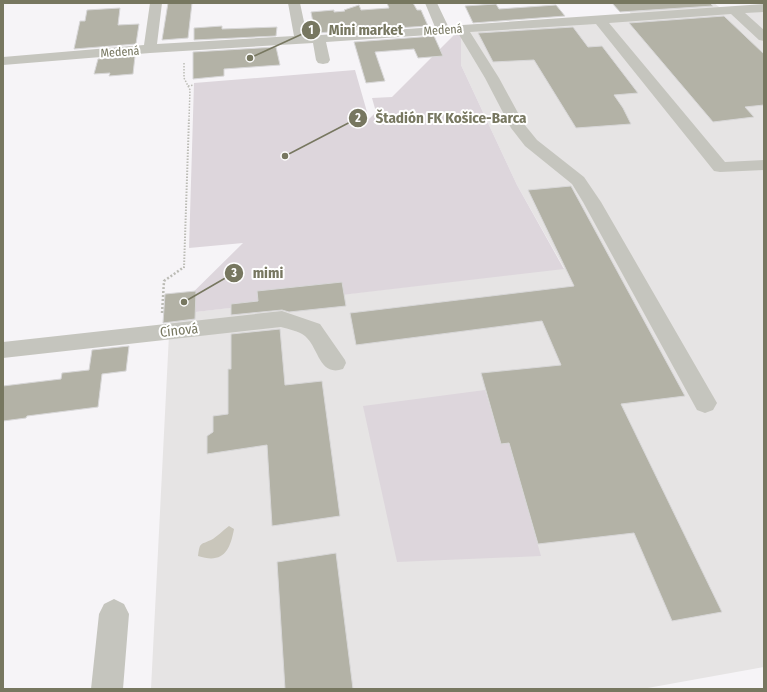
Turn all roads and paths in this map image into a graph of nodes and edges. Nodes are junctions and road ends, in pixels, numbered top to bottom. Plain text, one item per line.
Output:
1 (156, 3) edge
2 (294, 3) edge
3 (431, 3) edge
4 (572, 8) dead end
5 (764, 8) edge
6 (734, 10) junction
7 (599, 19) junction
8 (582, 20) junction
9 (461, 28) junction
10 (443, 30) junction
11 (764, 37) edge
12 (319, 39) junction
13 (301, 40) junction
14 (150, 49) junction
15 (184, 59) dead end
16 (323, 60) dead end
17 (3, 61) edge
18 (194, 85) dead end
19 (188, 86) junction
20 (764, 165) edge
21 (162, 332) junction
22 (3, 350) edge
23 (335, 364) dead end
24 (705, 403) dead end
25 (114, 614) dead end
26 (107, 689) edge

1 - 14 street
2 - 13 street
3 - 10 street
4 - 8 street
5 - 6 street, Medená
6 - 7 street, Medená
6 - 11 street
7 - 8 street, Medená
7 - 20 street
8 - 9 street, Medená
9 - 10 street, Medená
9 - 24 street
10 - 12 street, Medená
12 - 13 street, Medená
12 - 16 street
13 - 14 street, Medená
14 - 17 street, Medená
15 - 19 path
18 - 19 path
19 - 21 path
21 - 22 street, Cínová
21 - 23 street, Cínová
25 - 26 street

